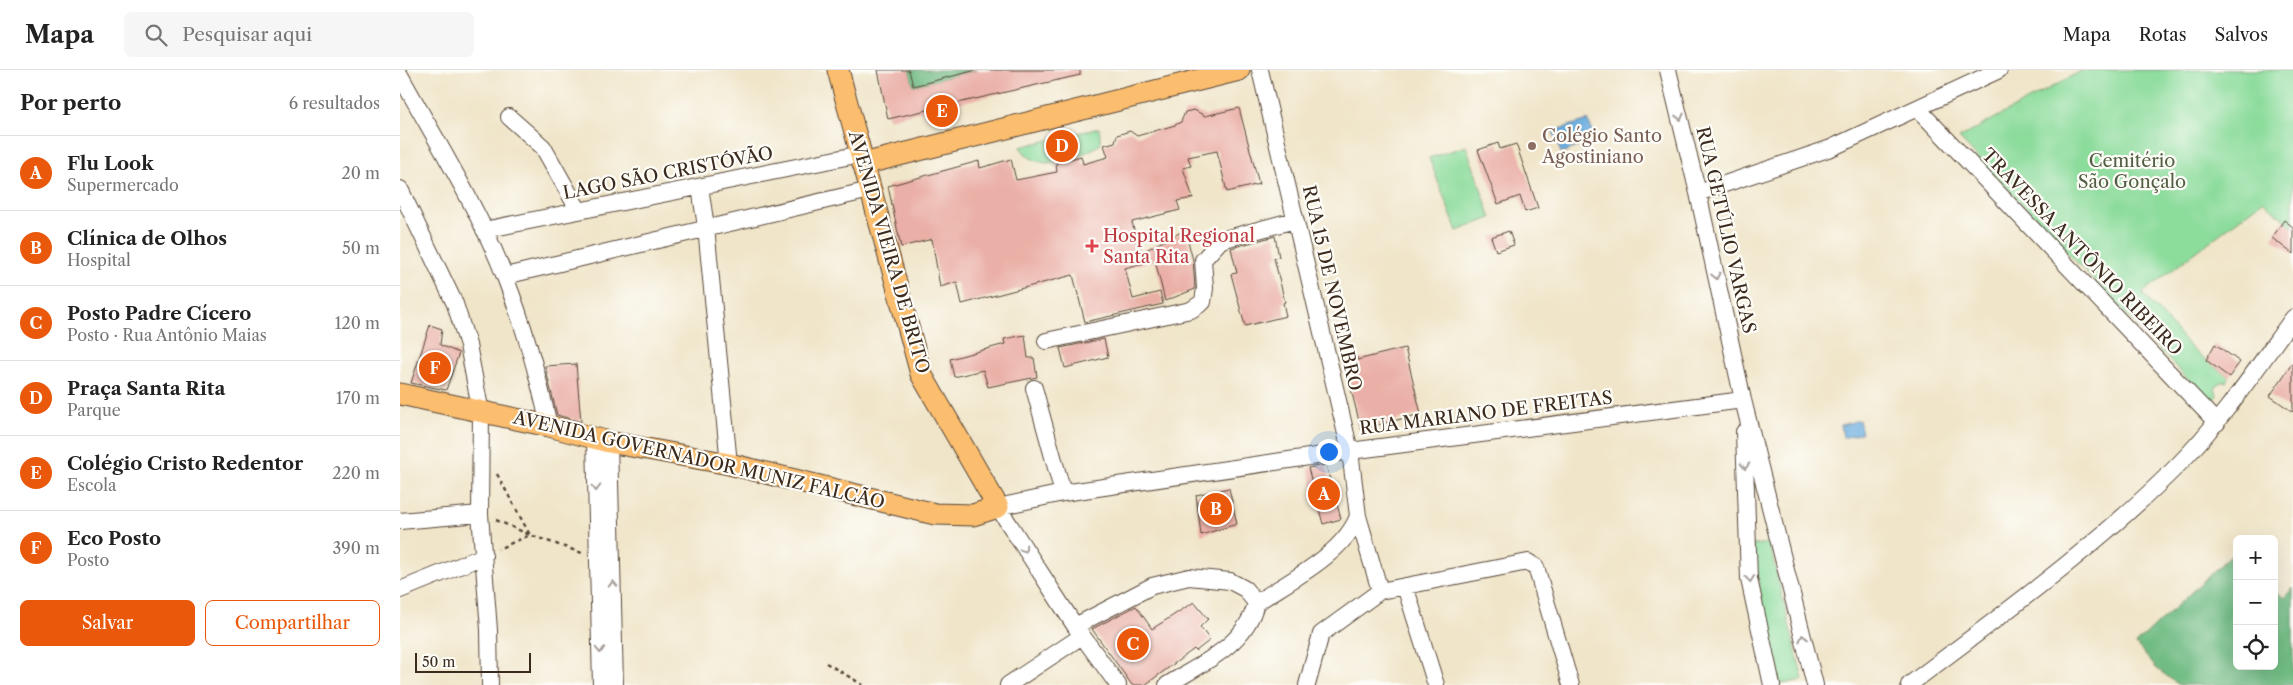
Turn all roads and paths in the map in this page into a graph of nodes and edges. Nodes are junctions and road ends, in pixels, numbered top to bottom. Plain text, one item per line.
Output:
1 (838, 70) edge
2 (1239, 70) edge
3 (1260, 70) edge
4 (1668, 70) edge
5 (1999, 70) edge
6 (400, 75) edge
7 (1918, 109) junction
8 (509, 117) dead end
9 (862, 159) junction
10 (700, 187) junction
11 (400, 188) edge
12 (870, 190) junction
13 (1698, 193) junction
14 (579, 211) junction
15 (1295, 220) junction
16 (706, 227) junction
17 (484, 230) junction
18 (505, 276) junction
19 (2293, 318) edge
20 (1046, 341) dead end
21 (1034, 388) dead end
22 (400, 394) edge
23 (1743, 400) junction
24 (481, 413) junction
25 (2216, 423) junction
26 (549, 426) junction
27 (602, 441) junction
28 (1350, 451) junction
29 (729, 464) junction
30 (494, 468) dead end
31 (1063, 493) junction
32 (998, 508) junction
33 (480, 514) junction
34 (1358, 516) junction
35 (400, 521) edge
36 (1775, 526) junction
37 (1748, 531) junction
38 (530, 535) junction
39 (484, 556) junction
40 (598, 558) junction
41 (1405, 586) junction
42 (400, 590) edge
43 (1380, 591) junction
44 (1256, 603) junction
45 (1079, 631) junction
46 (826, 663) dead end
47 (490, 685) edge
48 (601, 685) edge
49 (616, 685) edge
50 (862, 685) edge
51 (1008, 685) edge
52 (1118, 685) edge
53 (1167, 685) edge
54 (1306, 685) edge
55 (1436, 685) edge
56 (1571, 685) edge
57 (1772, 685) edge
58 (1815, 685) edge
59 (1909, 685) edge

1 - 9 main road, AVENIDA VIEIRA DE BRITO
2 - 9 main road
3 - 15 street, RUA 15 DE NOVEMBRO
4 -> 13 street, RUA GETÚLIO VARGAS
5 - 7 street
6 - 17 street
7 - 13 street
7 - 25 street, TRAVESSA ANTÔNIO RIBEIRO
8 - 14 street
9 - 10 street, LAGO SÃO CRISTÓVÃO
9 - 12 main road, AVENIDA VIEIRA DE BRITO
10 - 14 street, LAGO SÃO CRISTÓVÃO
10 - 16 street
11 - 24 street
12 - 16 street
12 - 32 main road, AVENIDA VIEIRA DE BRITO
13 -> 23 street, RUA GETÚLIO VARGAS
14 - 17 street, LAGO SÃO CRISTÓVÃO
15 - 20 street
15 - 28 street, RUA 15 DE NOVEMBRO
16 - 18 street
16 - 29 street
17 - 18 street
18 - 26 street
19 - 25 street
21 - 31 street
22 - 24 main road, AVENIDA GOVERNADOR MUNIZ FALCÃO
23 - 28 street, RUA MARIANO DE FREITAS
23 - 36 street, RUA GETÚLIO VARGAS
23 -> 37 street, RUA GETÚLIO VARGAS
24 - 26 main road, AVENIDA GOVERNADOR MUNIZ FALCÃO
24 - 33 street
25 - 59 street
26 - 27 main road, AVENIDA GOVERNADOR MUNIZ FALCÃO
27 - 29 main road, AVENIDA GOVERNADOR MUNIZ FALCÃO
27 -> 40 street
49 -> 27 street
28 - 31 street, RUA MARIANO DE FREITAS
28 - 34 street, RUA 15 DE NOVEMBRO
29 - 32 main road, AVENIDA GOVERNADOR MUNIZ FALCÃO
30 - 38 path
31 - 32 street, RUA MARIANO DE FREITAS
32 -> 45 street
33 - 35 street
33 - 38 path
33 - 39 street
34 - 43 street, RUA 15 DE NOVEMBRO
34 - 44 street
36 - 37 street
58 -> 36 street, RUA GETÚLIO VARGAS
37 -> 57 street, RUA GETÚLIO VARGAS
38 - 39 path
38 - 40 path
39 - 42 street
39 - 47 street
40 -> 48 street
41 - 43 street
41 - 55 street
41 - 56 street
43 - 54 street
44 - 45 street
44 - 53 street
45 - 51 street
45 - 52 street
46 - 50 path

